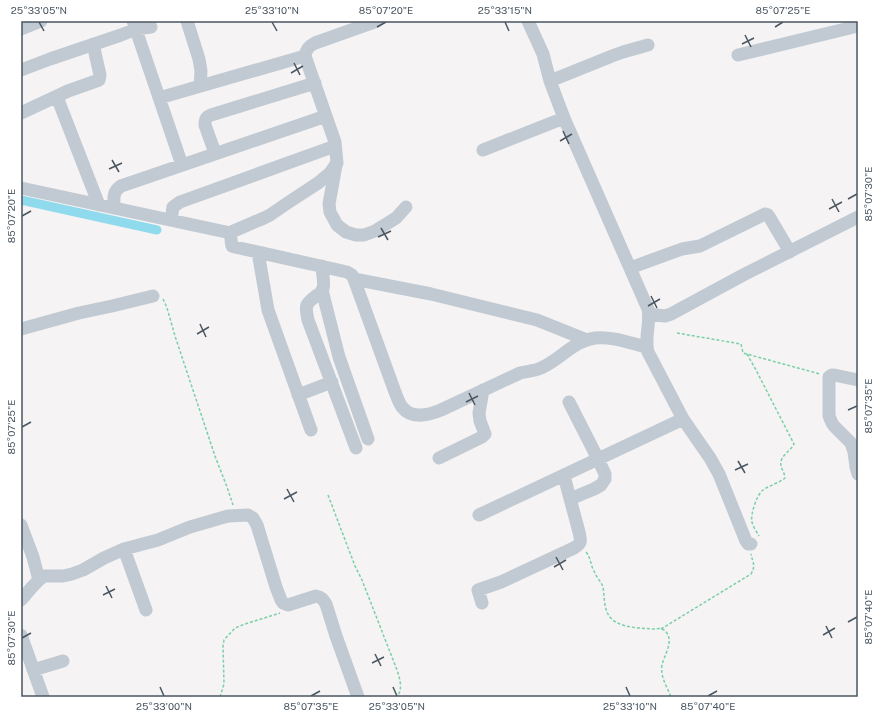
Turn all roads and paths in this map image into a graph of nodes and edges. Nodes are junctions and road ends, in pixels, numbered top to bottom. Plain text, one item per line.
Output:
1 (41, 21) edge
2 (187, 21) edge
3 (378, 21) edge
4 (528, 21) edge
5 (363, 24) edge
6 (135, 25) edge
7 (858, 26) edge
8 (151, 27) dead end
9 (21, 28) edge
10 (93, 44) junction
11 (648, 45) dead end
12 (738, 55) dead end
13 (305, 56) junction
14 (21, 70) edge
15 (550, 81) junction
16 (315, 83) junction
17 (200, 86) junction
18 (57, 97) junction
19 (159, 98) junction
20 (21, 113) edge
21 (326, 116) junction
22 (564, 118) junction
23 (335, 146) junction
24 (483, 150) dead end
25 (215, 153) junction
26 (336, 163) junction
27 (182, 165) junction
28 (21, 188) edge
29 (99, 205) junction
30 (406, 207) dead end
31 (114, 208) junction
32 (858, 217) edge
33 (171, 220) junction
34 (230, 238) junction
35 (258, 252) junction
36 (790, 252) junction
37 (322, 266) junction
38 (630, 268) junction
39 (354, 279) junction
40 (322, 290) junction
41 (153, 296) joint
42 (649, 314) junction
43 (21, 328) edge
44 (677, 333) dead end
45 (587, 340) junction
46 (646, 346) junction
47 (747, 354) junction
48 (829, 377) junction
49 (858, 380) edge
50 (332, 382) junction
51 (483, 390) junction
52 (298, 395) junction
53 (569, 402) dead end
54 (683, 419) junction
55 (311, 430) dead end
56 (368, 439) dead end
57 (356, 448) dead end
58 (439, 458) dead end
59 (598, 459) junction
60 (858, 474) edge
61 (564, 476) junction
62 (328, 495) dead end
63 (570, 499) junction
64 (479, 515) dead end
65 (235, 516) junction
66 (21, 525) edge
67 (579, 544) junction
68 (750, 544) junction
69 (124, 549) junction
70 (39, 580) junction
71 (21, 600) edge
72 (482, 603) dead end
73 (146, 610) dead end
74 (284, 611) dead end
75 (661, 629) junction
76 (21, 634) edge
77 (63, 661) dead end
78 (33, 670) junction
79 (43, 697) edge
80 (220, 697) edge
81 (358, 697) edge
82 (397, 697) edge
83 (671, 697) edge

1 - 9 street
2 - 17 street
3 - 5 street
4 - 15 street
5 - 13 street
6 - 8 street
6 - 10 street
6 - 19 street
7 - 12 street
10 - 14 street
10 - 18 street
11 - 15 street
13 - 16 street
13 - 17 street
15 - 22 street
16 - 21 street
16 - 25 street
17 - 19 street
18 - 20 street
18 - 29 street
19 - 27 street
21 - 23 street
21 - 25 street
22 - 24 street
22 - 38 street
23 - 26 street
23 - 33 street
25 - 27 street
26 - 30 street
26 - 34 street
27 - 31 street
28 - 29 street
29 - 31 street
31 - 33 street
32 - 36 street
33 - 34 street
34 - 35 street
35 - 37 street
35 - 52 street
36 - 38 street
36 - 42 street
37 - 39 street
37 - 40 street
38 - 42 street
39 - 45 street
39 - 51 street
40 - 50 street
40 - 56 street
41 - 43 street
41 - 65 path
42 - 46 street
44 - 47 path
45 - 46 street
45 - 51 street
46 - 54 street
47 - 48 path
47 - 68 path
48 - 49 street
48 - 60 street
50 - 52 street
50 - 57 street
51 - 58 street
52 - 55 street
53 - 59 street
54 - 59 street
54 - 68 street
59 - 61 street
59 - 63 street
61 - 63 street
61 - 64 street
62 - 82 path
63 - 67 street
65 - 69 street
65 - 81 street
66 - 70 street
67 - 72 street
67 - 75 path
68 - 75 path
69 - 70 street
69 - 73 street
70 - 71 street
74 - 80 path
75 - 83 path
76 - 78 street
77 - 78 street
78 - 79 street

